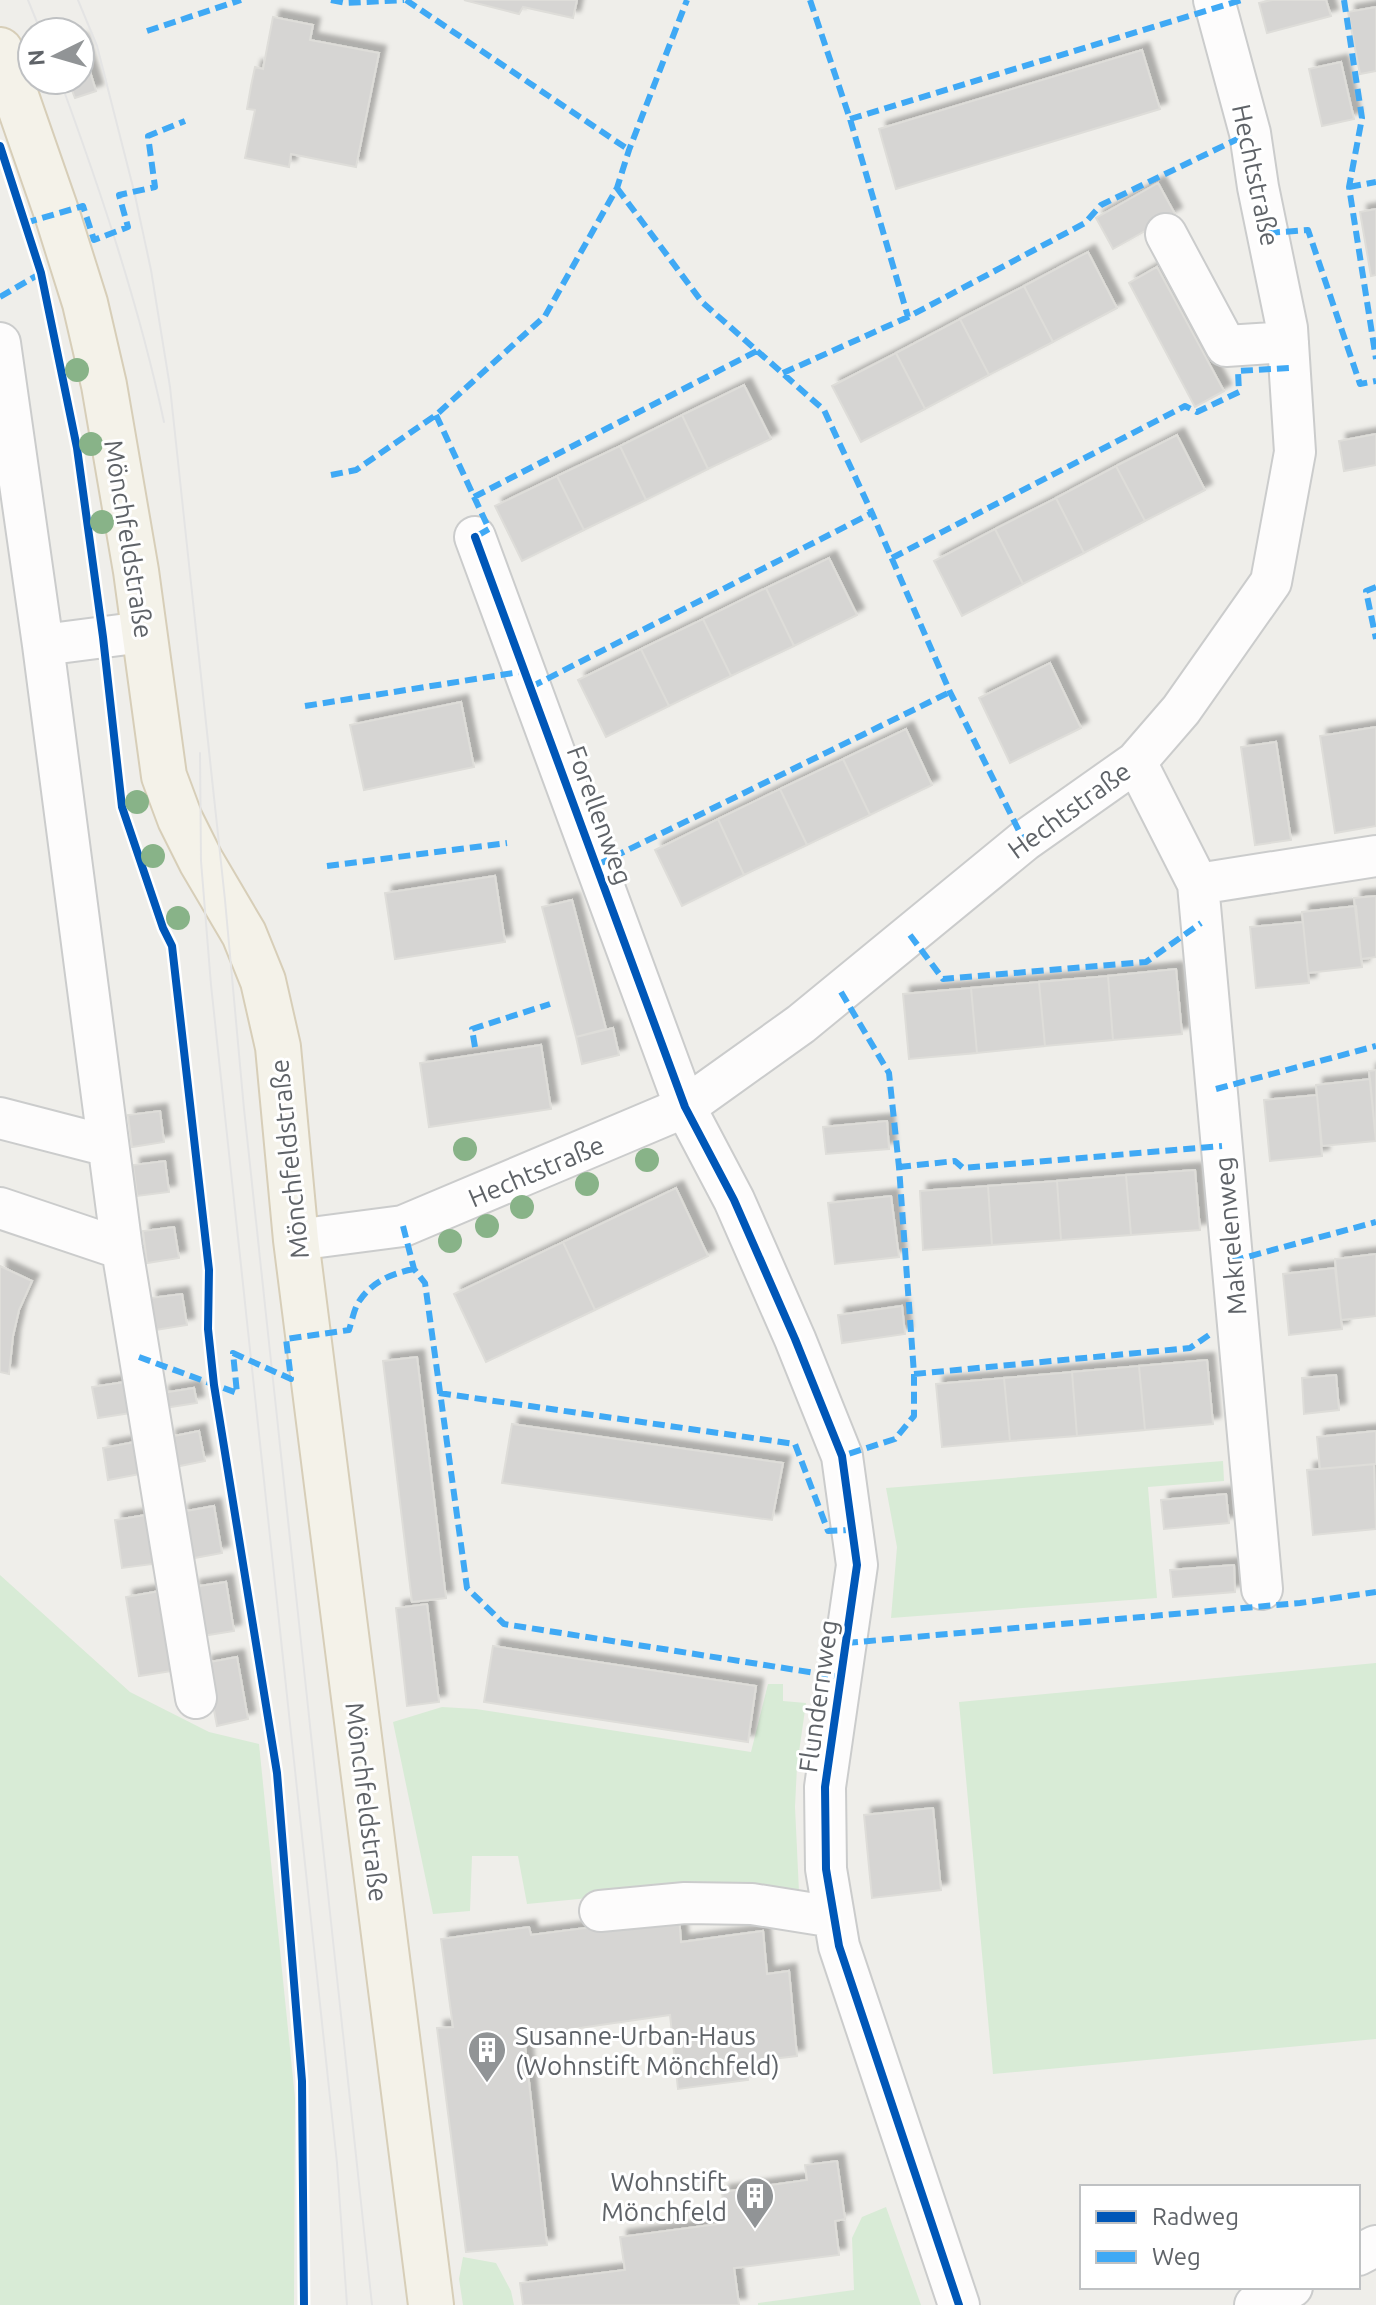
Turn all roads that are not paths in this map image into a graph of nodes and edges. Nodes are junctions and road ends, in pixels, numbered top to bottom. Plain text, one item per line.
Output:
1 (1214, 0) edge
2 (0, 50) edge
3 (1166, 234) dead end
4 (1288, 342) junction
5 (0, 343) edge
6 (475, 537) dead end
7 (143, 632) junction
8 (43, 645) junction
9 (1136, 762) junction
10 (1376, 856) edge
11 (1198, 884) junction
12 (685, 1107) junction
13 (0, 1118) edge
14 (108, 1146) junction
15 (0, 1208) edge
16 (296, 1240) junction
17 (122, 1249) junction
18 (1262, 1589) dead end
19 (196, 1698) dead end
20 (600, 1911) dead end
21 (834, 1917) junction
22 (1288, 2289) edge
23 (431, 2305) edge
24 (959, 2305) edge
25 (1255, 2305) edge

1 - 4 street, Hechtstraße
2 - 7 main road, Mönchfeldstraße
3 - 4 street
4 - 9 street, Hechtstraße
5 - 8 street
6 - 12 street, Forellenweg
7 - 8 street
7 - 16 main road, Mönchfeldstraße
8 - 14 street
9 - 11 street, Makrelenweg
9 - 12 street, Hechtstraße
10 - 11 street
11 - 18 street, Makrelenweg
12 - 16 street, Hechtstraße
12 - 21 street, Flundernweg
13 - 14 street
14 - 17 street
15 - 17 street
16 - 23 main road, Mönchfeldstraße
17 - 19 street
20 - 21 street
21 - 24 street, Flundernweg
22 - 25 street

